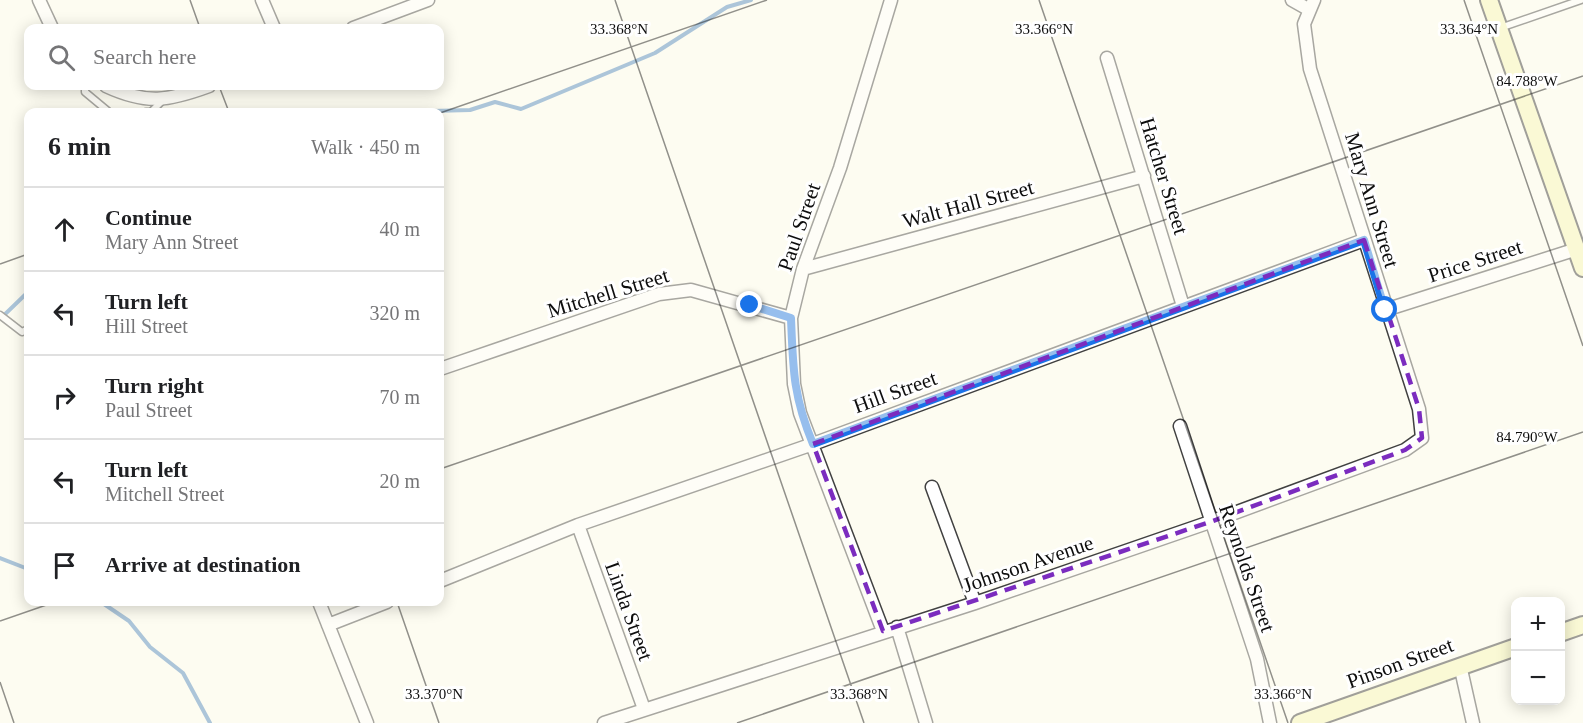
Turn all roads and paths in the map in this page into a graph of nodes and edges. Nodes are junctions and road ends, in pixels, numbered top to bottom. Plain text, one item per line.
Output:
1 (39, 0) edge
2 (262, 0) edge
3 (428, 0) edge
4 (891, 0) edge
5 (1292, 0) edge
6 (1489, 0) edge
7 (1581, 0) edge
8 (1311, 4) edge
9 (50, 24) edge
10 (271, 24) edge
11 (364, 24) edge
12 (1499, 28) junction
13 (1107, 58) dead end
14 (85, 90) edge
15 (114, 90) edge
16 (196, 90) edge
17 (163, 100) junction
18 (103, 108) edge
19 (155, 108) edge
20 (1144, 176) junction
21 (1364, 240) junction
22 (1577, 249) junction
23 (1583, 268) edge
24 (803, 269) junction
25 (1184, 306) junction
26 (1385, 310) junction
27 (0, 315) edge
28 (791, 318) junction
29 (24, 331) edge
30 (444, 368) edge
31 (1416, 400) joint
32 (1180, 426) dead end
33 (813, 444) junction
34 (932, 487) dead end
35 (1210, 522) junction
36 (578, 525) junction
37 (444, 578) edge
38 (975, 603) junction
39 (321, 606) edge
40 (377, 606) edge
41 (328, 625) junction
42 (1583, 625) edge
43 (897, 627) junction
44 (883, 631) junction
45 (1565, 631) edge
46 (1511, 648) edge
47 (1460, 665) junction
48 (644, 709) junction
49 (367, 723) edge
50 (604, 723) edge
51 (926, 723) edge
52 (1270, 723) edge
53 (1300, 723) edge
54 (1473, 723) edge

1 - 9 street
2 - 10 street
3 - 11 street
4 - 24 street, Paul Street
5 - 8 street, Mary Ann Street
6 - 12 street
7 - 12 lane
8 - 21 street, Mary Ann Street
12 - 22 street
13 - 20 street, Hatcher Street
14 - 18 lane
15 - 17 street
16 - 17 street
17 - 19 lane
20 - 24 street, Walt Hall Street
20 - 25 street, Hatcher Street
21 - 25 street, Hill Street
21 - 26 street, Mary Ann Street
22 - 23 street
22 - 26 street, Price Street
24 - 28 street, Paul Street
25 - 33 street, Hill Street
26 - 31 street, Mary Ann Street
27 - 29 lane
28 - 30 street, Mitchell Street
28 - 33 street, Paul Street
31 - 35 street, Johnson Avenue
32 - 35 street, Reynolds Street
33 - 36 street, Hill Street
33 - 44 street, Paul Street
34 - 38 street
35 - 38 street, Johnson Avenue
35 - 52 street, Reynolds Street
36 - 37 street, Hill Street
36 - 48 street, Linda Street
38 - 43 street, Johnson Avenue
39 - 41 street
40 - 41 street
41 - 49 street
42 - 45 street
43 - 44 street, Johnson Avenue
43 - 51 street
44 - 48 street, Johnson Avenue
46 - 47 street, Pinson Street
47 - 53 street, Pinson Street
47 - 54 street
48 - 50 street, Johnson Avenue

